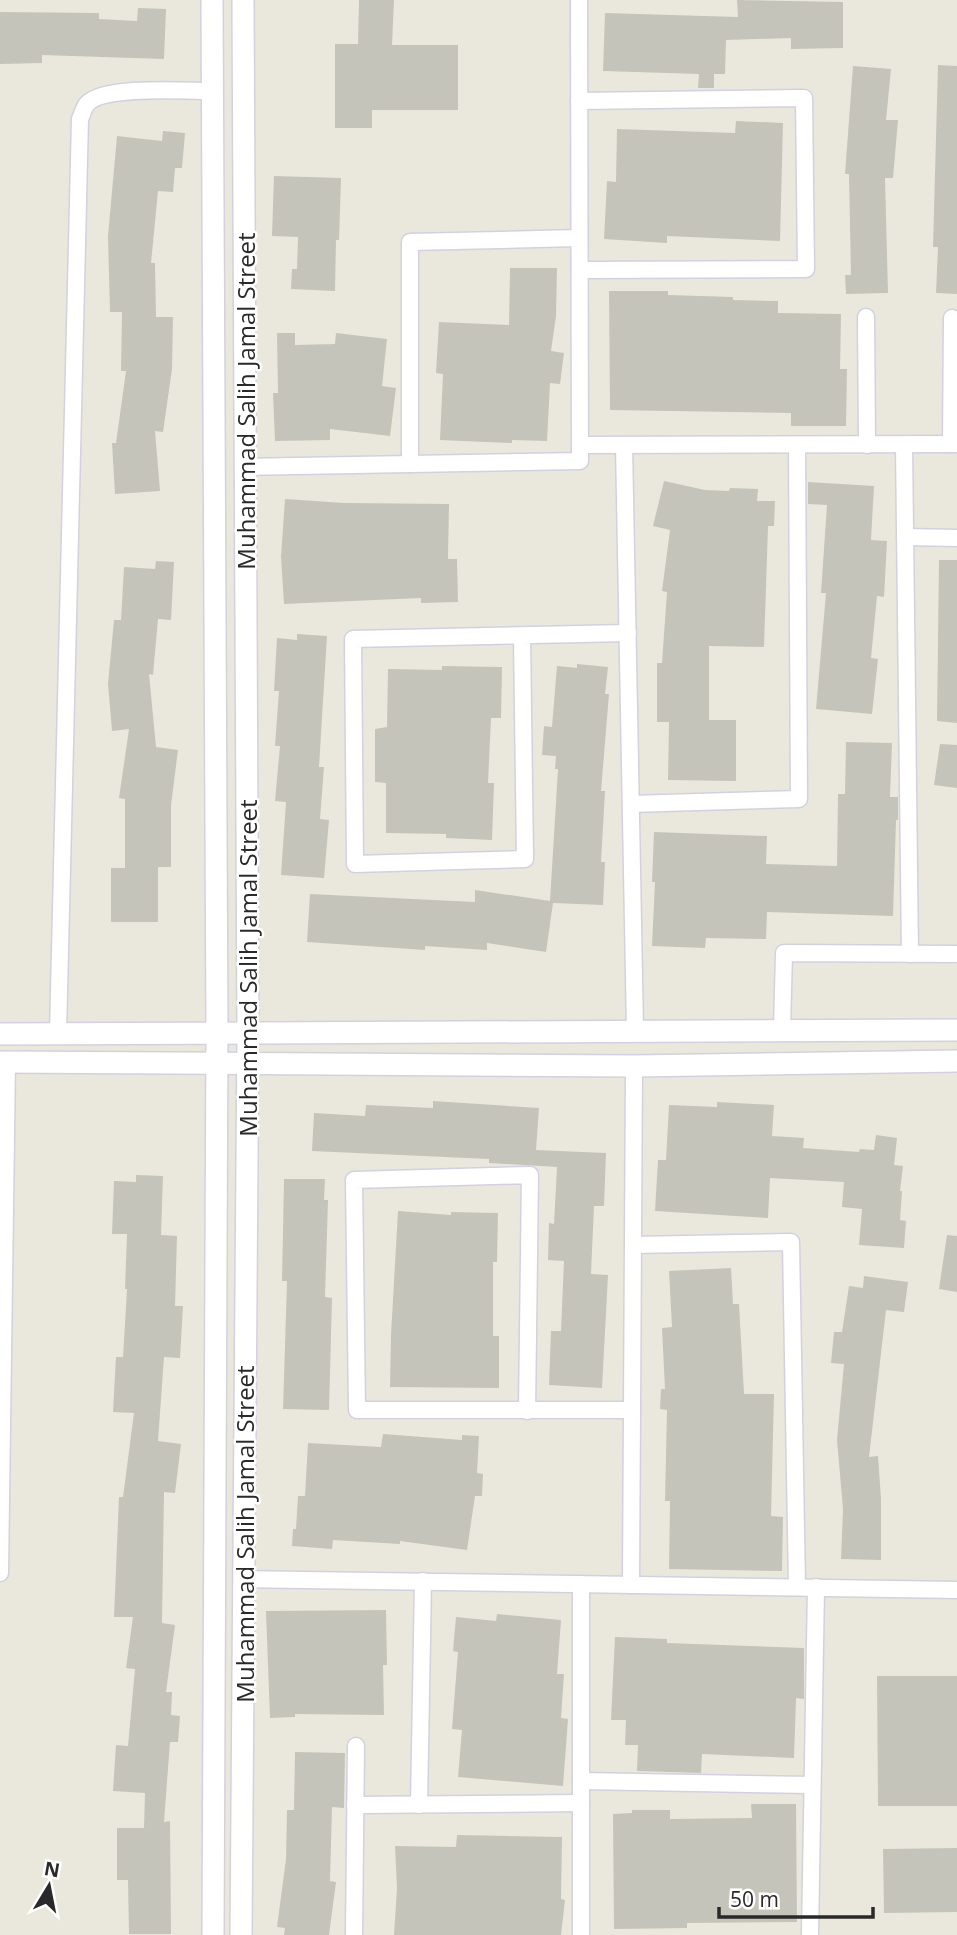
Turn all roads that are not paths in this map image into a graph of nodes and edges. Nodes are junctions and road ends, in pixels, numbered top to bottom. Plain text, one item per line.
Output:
1 (212, 0) edge
2 (243, 0) edge
3 (579, 0) edge
4 (212, 91) junction
5 (579, 101) junction
6 (579, 238) junction
7 (580, 270) junction
8 (866, 317) dead end
9 (952, 318) dead end
10 (954, 444) edge
11 (581, 445) junction
12 (624, 445) junction
13 (797, 445) junction
14 (867, 445) junction
15 (904, 445) junction
16 (410, 464) junction
17 (245, 467) junction
18 (905, 537) junction
19 (957, 538) edge
20 (628, 633) junction
21 (522, 636) junction
22 (631, 804) junction
23 (910, 954) junction
24 (957, 954) edge
25 (635, 1030) junction
26 (782, 1030) junction
27 (957, 1030) edge
28 (217, 1032) junction
29 (248, 1032) junction
30 (0, 1034) edge
31 (58, 1034) junction
32 (957, 1061) edge
33 (4, 1062) edge
34 (216, 1065) junction
35 (247, 1065) junction
36 (634, 1066) junction
37 (633, 1245) junction
38 (632, 1410) junction
39 (527, 1411) junction
40 (0, 1559) edge
41 (0, 1573) edge
42 (244, 1579) junction
43 (423, 1581) junction
44 (581, 1584) junction
45 (631, 1585) junction
46 (797, 1587) junction
47 (816, 1587) junction
48 (957, 1590) edge
49 (356, 1745) dead end
50 (581, 1781) junction
51 (812, 1785) junction
52 (581, 1803) junction
53 (355, 1805) junction
54 (419, 1805) junction
55 (213, 1935) edge
56 (241, 1935) edge
57 (354, 1935) edge
58 (581, 1935) edge
59 (810, 1935) edge

1 - 4 street, Muhammad Salih Jamal Street
2 - 17 street, Muhammad Salih Jamal Street
3 - 5 street
4 - 28 street, Muhammad Salih Jamal Street
4 - 31 street
5 - 6 street
5 - 7 street
6 - 7 street
6 - 16 street
7 - 11 street
8 - 14 street
9 - 10 street
10 - 15 street
11 - 12 street
11 - 16 street
12 - 13 street
12 - 20 street
13 - 14 street
13 - 22 street
14 - 15 street
15 - 18 street
16 - 17 street
17 - 29 street, Muhammad Salih Jamal Street
18 - 19 street
18 - 23 street
20 - 21 street
20 - 22 street
21 - 21 street
22 - 25 street
23 - 24 street
23 - 26 street
25 - 26 street
25 - 29 street
26 - 27 street
28 - 29 street
28 - 31 street
28 - 34 street, Muhammad Salih Jamal Street
29 - 35 street, Muhammad Salih Jamal Street
30 - 31 street
32 - 36 street
33 - 34 street
33 - 40 street
34 - 35 street
34 - 55 street, Muhammad Salih Jamal Street
35 - 36 street
35 - 42 street, Muhammad Salih Jamal Street
36 - 37 street
37 - 38 street
37 - 46 street
38 - 39 street
38 - 45 street
39 - 39 street
40 - 41 street
42 - 43 street
42 - 56 street, Muhammad Salih Jamal Street
43 - 44 street
43 - 54 street
44 - 45 street
44 - 50 street
45 - 46 street
46 - 47 street
47 - 48 street
47 - 51 street
49 - 53 street
50 - 51 street
50 - 52 street
51 - 59 street
52 - 54 street
52 - 58 street
53 - 54 street
53 - 57 street

